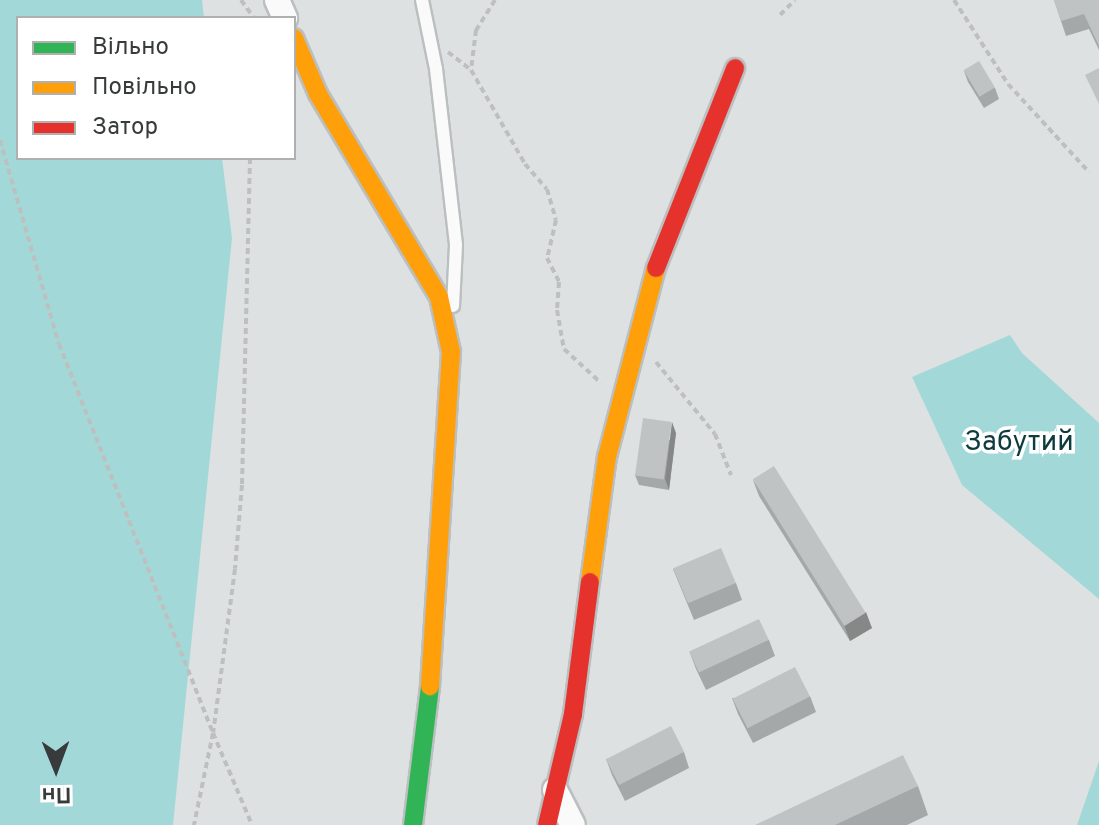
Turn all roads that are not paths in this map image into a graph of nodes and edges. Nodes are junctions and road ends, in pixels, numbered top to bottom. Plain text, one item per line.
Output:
1 (422, 0) edge
2 (296, 43) edge
3 (735, 68) dead end
4 (451, 352) junction
5 (555, 790) junction
6 (413, 825) edge
7 (547, 825) edge
8 (573, 825) edge

1 - 4 lane
2 - 4 street
3 - 5 street
4 - 6 street
5 - 7 street
5 - 8 street

